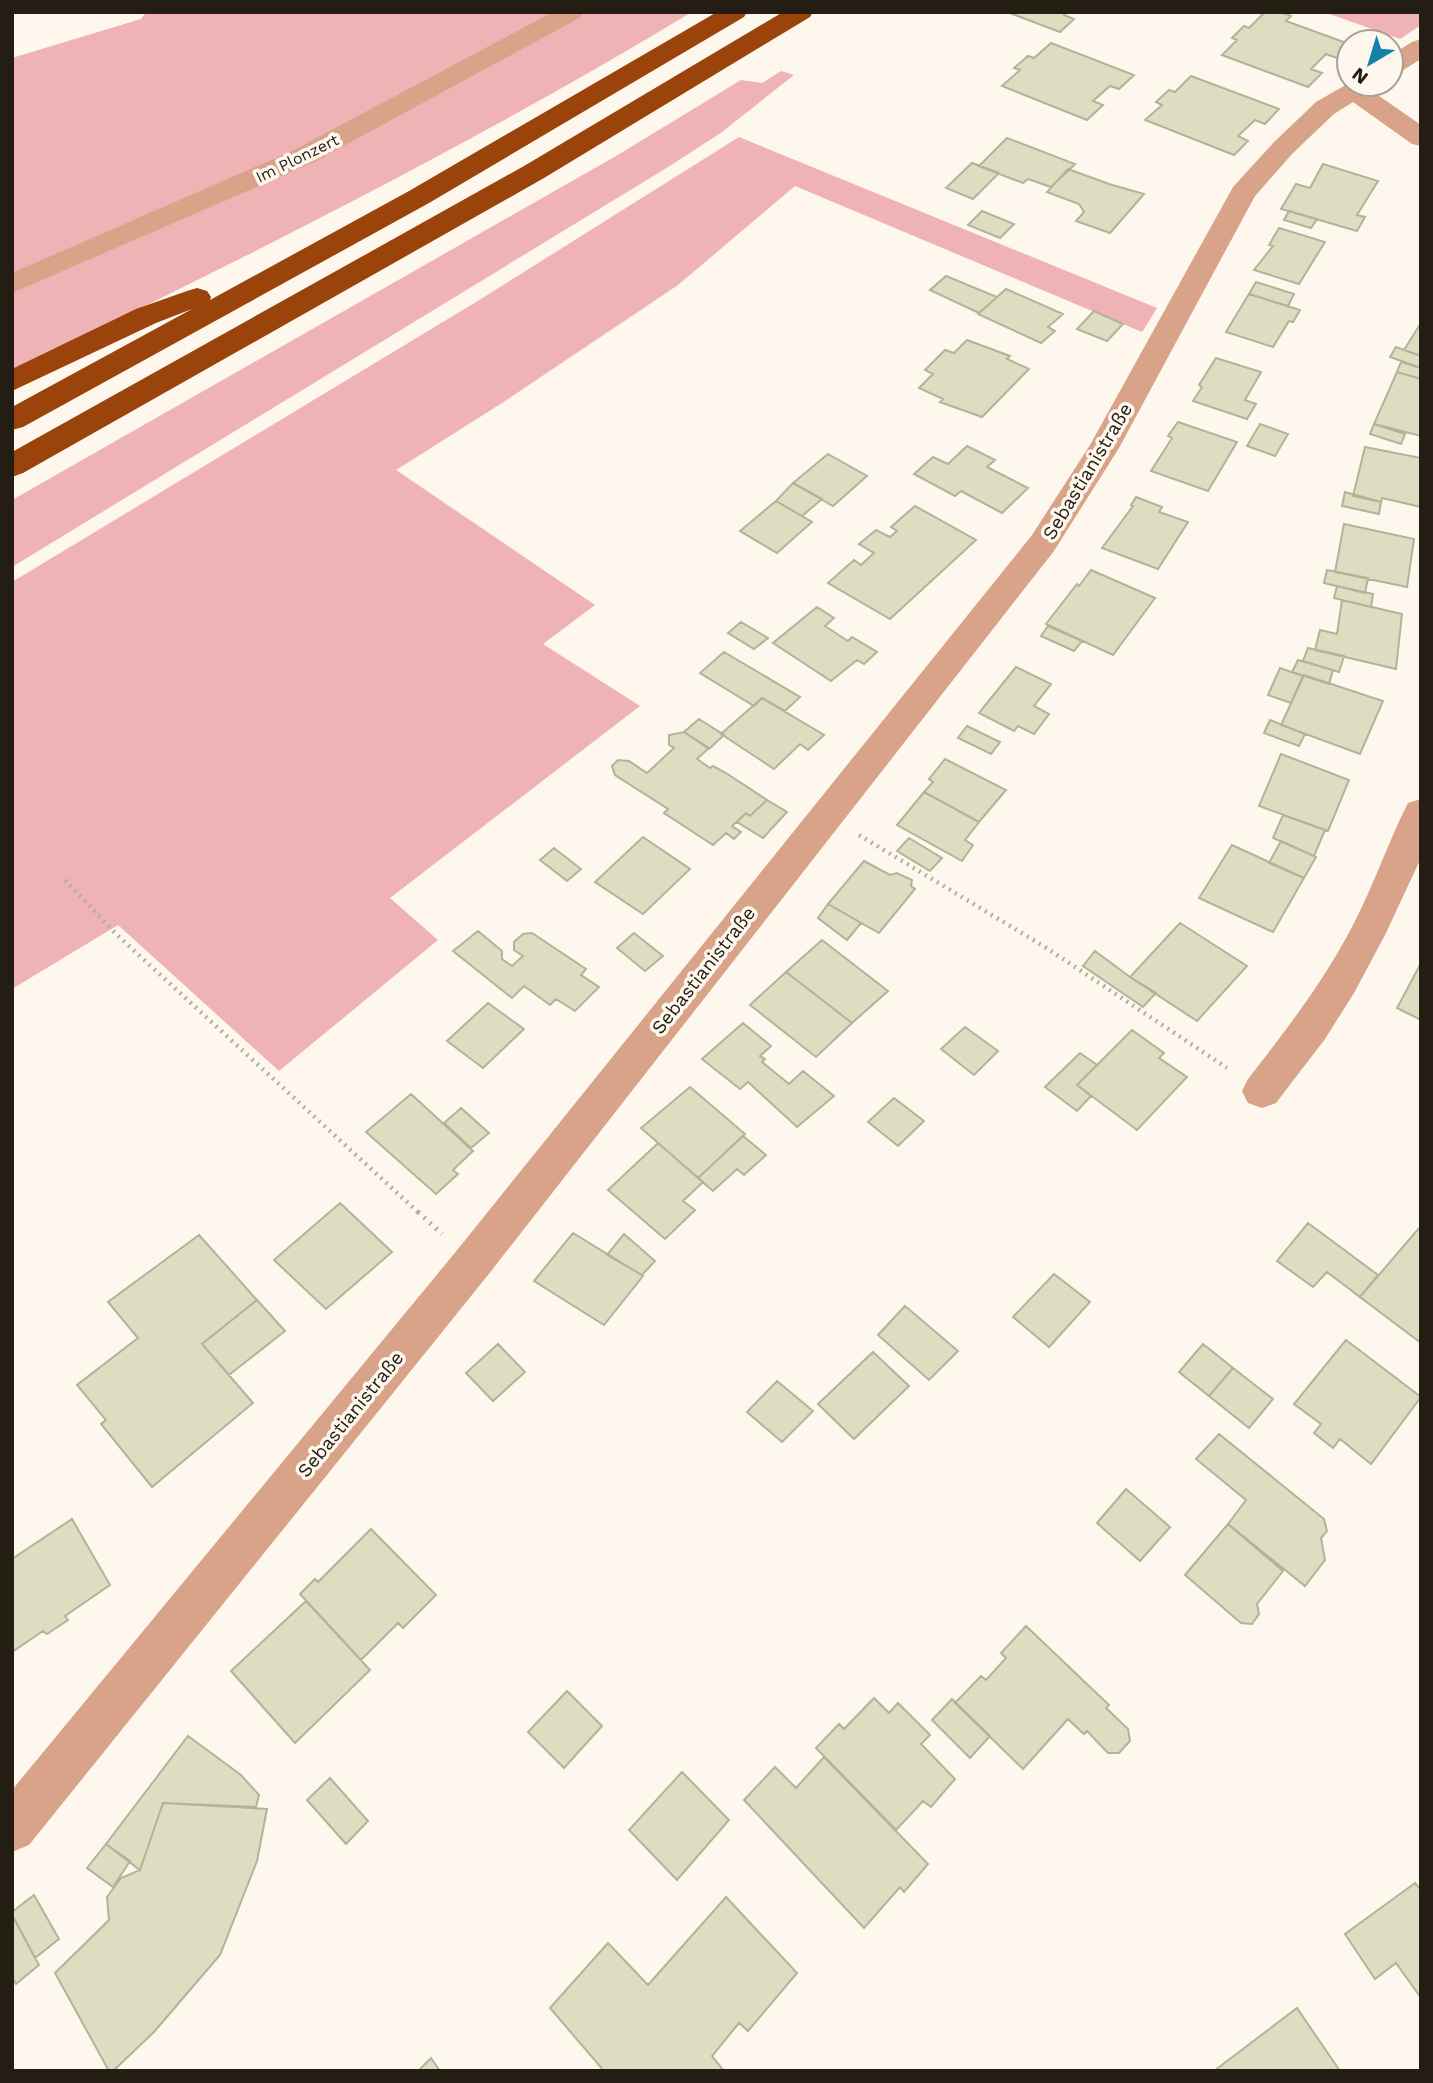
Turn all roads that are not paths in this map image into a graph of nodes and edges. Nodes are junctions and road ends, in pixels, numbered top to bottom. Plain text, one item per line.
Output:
1 (572, 12) edge
2 (735, 12) edge
3 (801, 12) edge
4 (1421, 47) edge
5 (1405, 58) edge
6 (1342, 98) edge
7 (1372, 98) edge
8 (1421, 138) edge
9 (305, 259) junction
10 (12, 284) edge
11 (12, 381) edge
12 (12, 420) edge
13 (12, 466) edge
14 (1421, 813) edge
15 (1262, 1091) road end
16 (12, 1828) edge

1 - 10 street, Im Plonzert
2 - 9 highway
3 - 13 highway
4 - 5 street
6 - 16 street, Sebastianistraße
7 - 8 street
9 - 11 highway
9 - 12 highway
14 - 15 street

